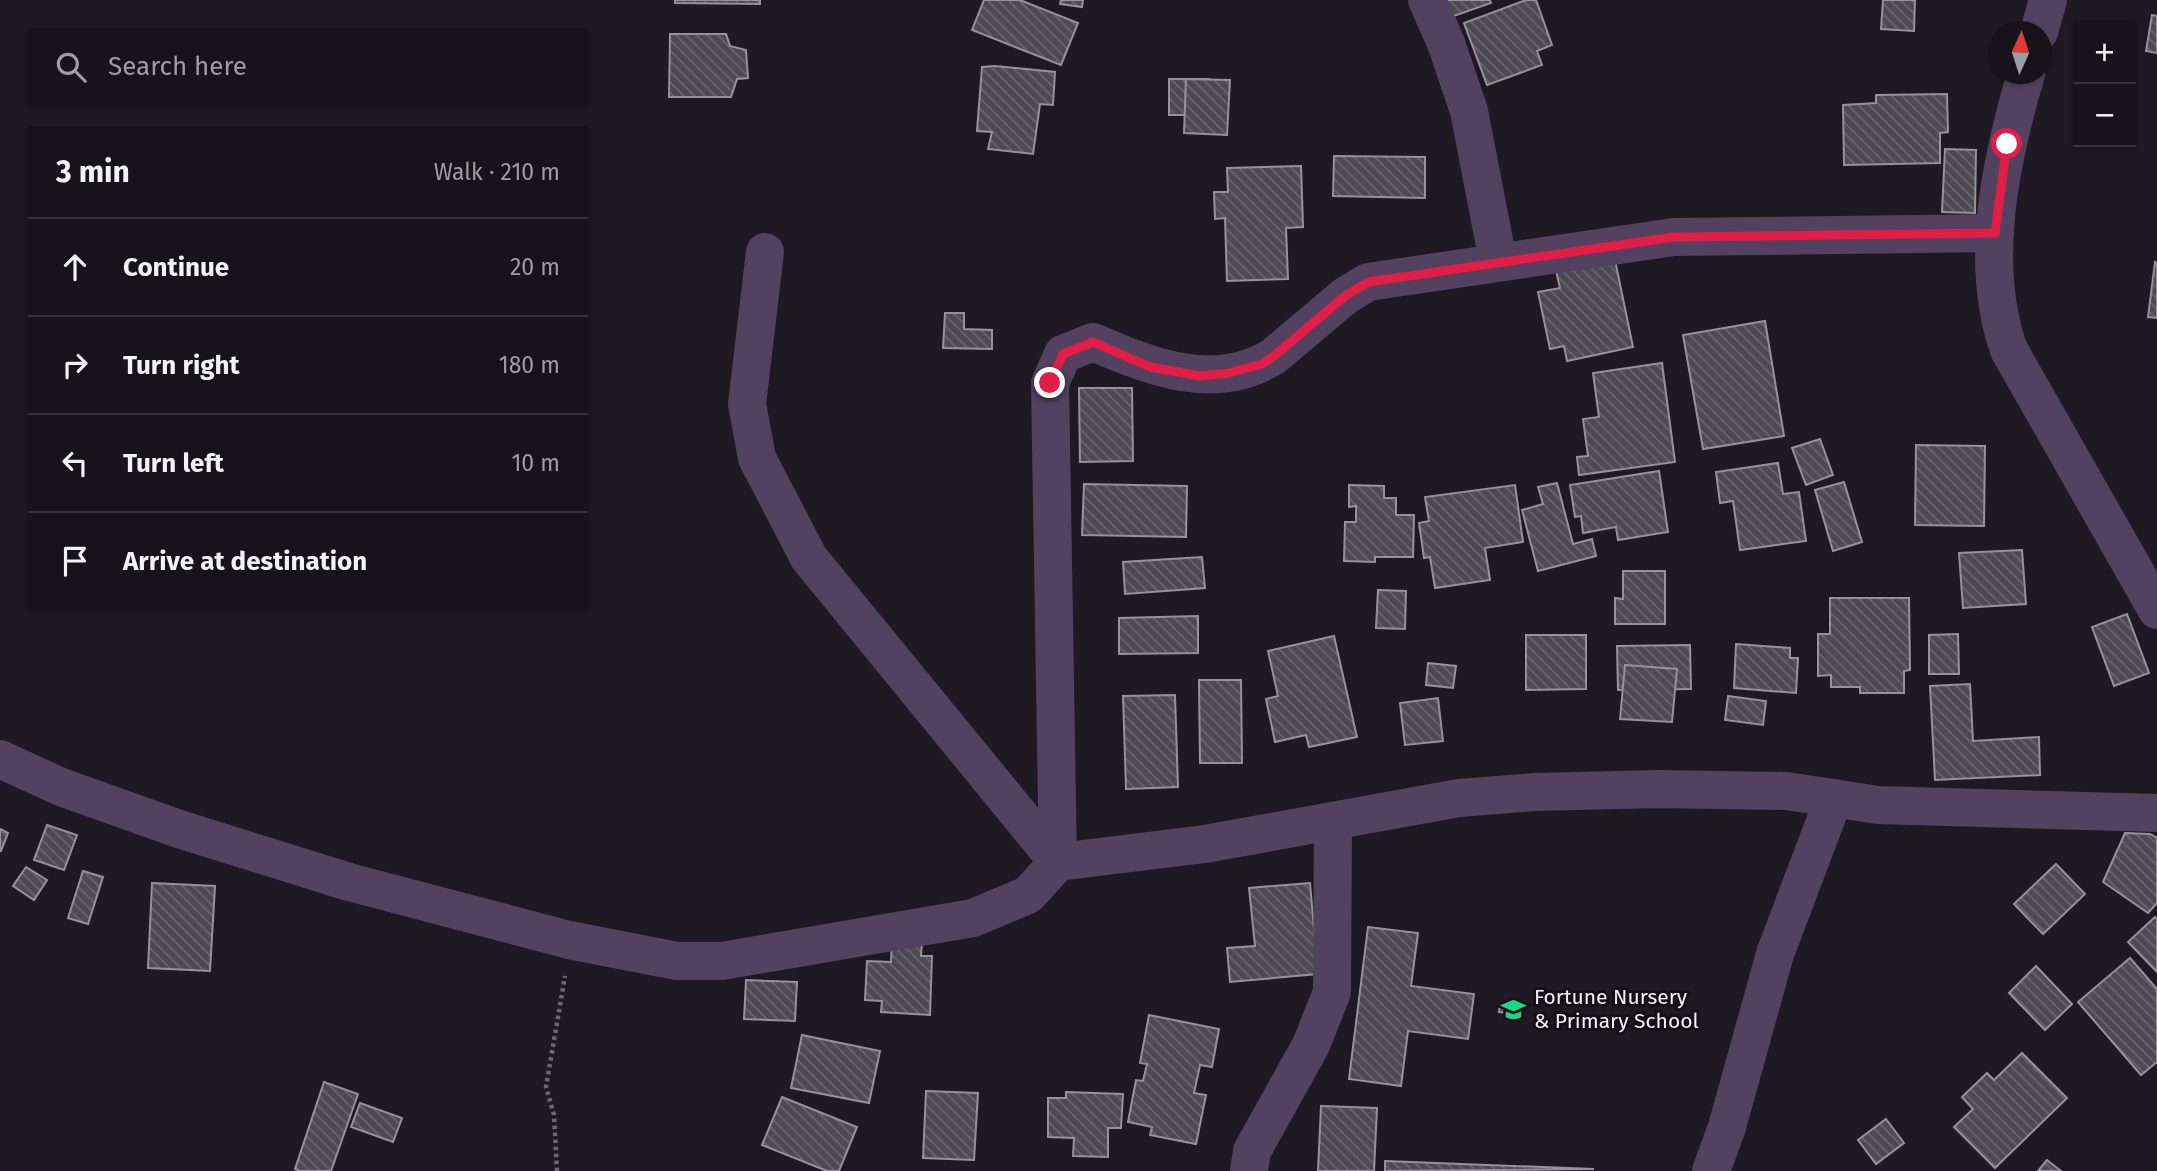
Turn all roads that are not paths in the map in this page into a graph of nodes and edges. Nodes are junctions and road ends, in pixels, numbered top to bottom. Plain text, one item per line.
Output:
1 (1427, 0) edge
2 (2049, 0) edge
3 (2042, 21) edge
4 (2023, 84) edge
5 (1995, 233) junction
6 (765, 252) dead end
7 (1498, 261) junction
8 (2157, 610) edge
9 (0, 759) edge
10 (1834, 798) junction
11 (2157, 813) edge
12 (1333, 822) junction
13 (1058, 862) junction
14 (1249, 1171) edge
15 (1711, 1171) edge

1 - 7 street
2 - 3 street
4 - 5 street
5 - 7 street
5 - 8 street
6 - 13 street
7 - 13 street
9 - 13 street
10 - 11 street
10 - 12 street
10 - 15 street
12 - 13 street
12 - 14 street

